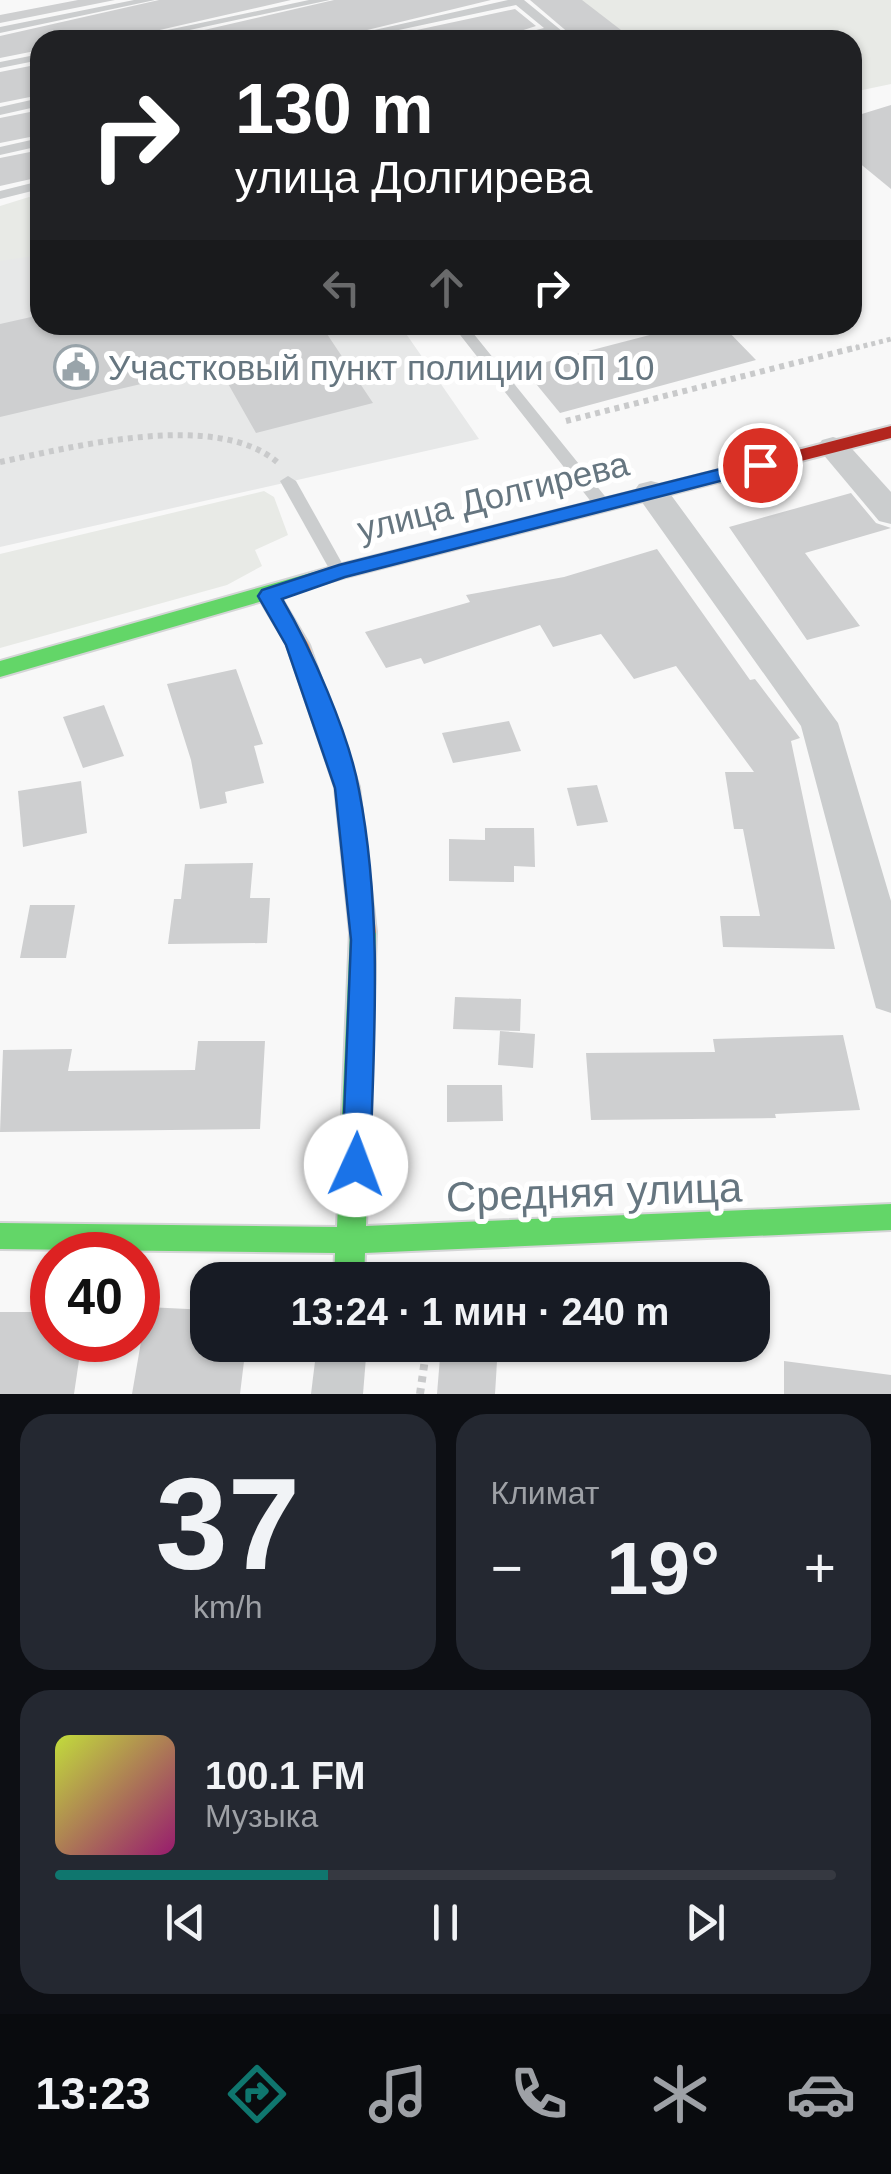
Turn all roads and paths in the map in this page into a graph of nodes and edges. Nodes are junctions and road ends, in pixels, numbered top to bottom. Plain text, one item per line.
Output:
1 (150, 0) edge
2 (324, 0) edge
3 (518, 1) edge
4 (553, 28) junction
5 (0, 30) edge
6 (176, 30) edge
7 (383, 30) edge
8 (544, 30) edge
9 (555, 30) edge
10 (30, 59) edge
11 (0, 66) edge
12 (30, 104) edge
13 (0, 111) edge
14 (30, 144) edge
15 (0, 151) edge
16 (30, 188) edge
17 (0, 195) edge
18 (467, 335) edge
19 (891, 340) edge
20 (541, 427) junction
21 (891, 432) edge
22 (833, 447) junction
23 (0, 462) edge
24 (288, 480) joint
25 (651, 492) junction
26 (602, 504) junction
27 (891, 513) edge
28 (339, 572) junction
29 (269, 596) junction
30 (0, 670) edge
31 (891, 995) edge
32 (891, 1218) edge
33 (0, 1236) edge
34 (353, 1240) junction
35 (351, 1262) edge
36 (340, 1362) edge
37 (425, 1362) edge
38 (337, 1394) edge
39 (420, 1394) edge

1 - 5 lane
2 - 6 lane
3 - 4 lane
3 - 7 lane
4 - 8 lane
4 - 9 lane
10 - 11 lane
12 - 13 lane
14 - 15 lane
16 - 17 lane
18 - 20 lane
19 - 20 path
20 - 26 lane
21 - 22 street, улица Долгирева
22 - 25 street, улица Долгирева
22 - 27 street
23 - 24 path
24 - 28 lane
25 - 26 street, улица Долгирева
25 - 31 street
26 - 28 street, улица Долгирева
28 - 29 street, улица Долгирева
29 - 30 street, улица Долгирева
29 - 34 street
32 - 34 street, Средняя улица
33 - 34 street, Средняя улица
34 - 35 street
36 - 38 street
37 - 39 path

